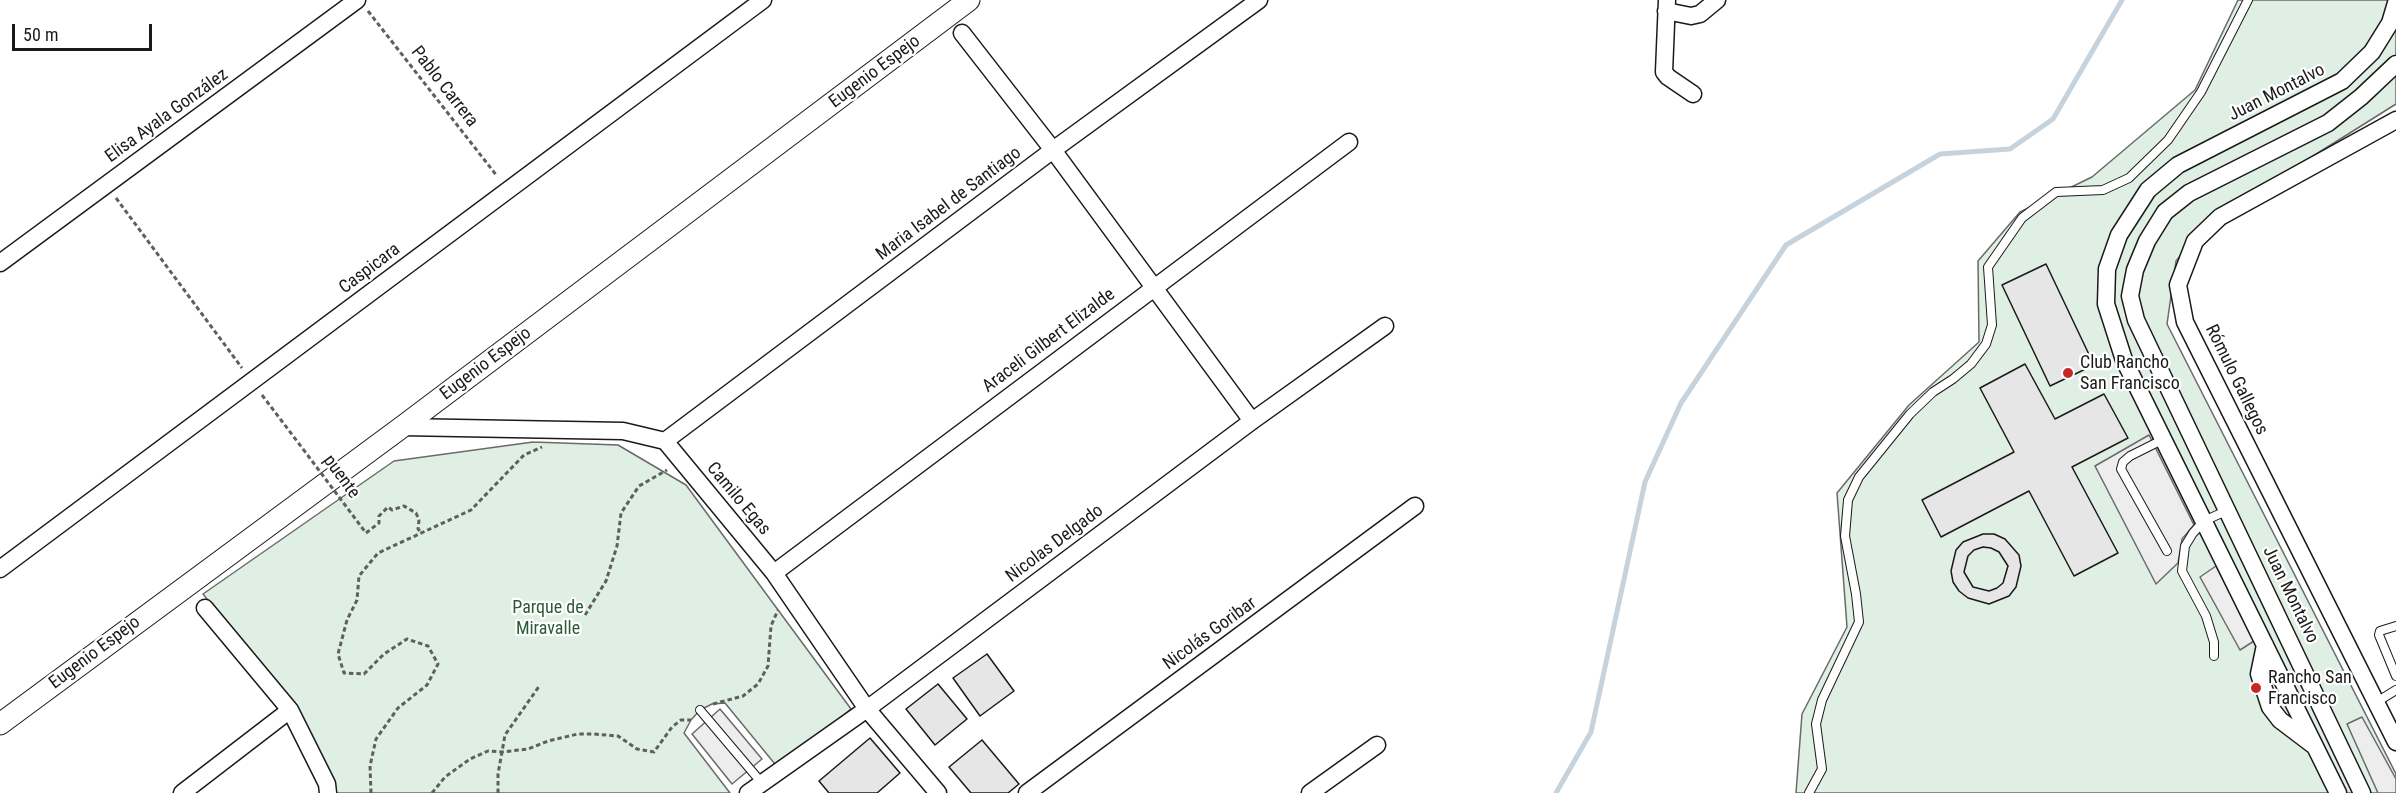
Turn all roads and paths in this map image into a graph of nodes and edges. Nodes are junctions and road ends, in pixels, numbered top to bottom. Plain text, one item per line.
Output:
1 (763, 0) edge
2 (969, 0) edge
3 (1258, 0) edge
4 (1717, 0) edge
5 (2248, 0) edge
6 (2396, 3) edge
7 (362, 5) edge
8 (1667, 5) edge
9 (962, 33) dead end
10 (2396, 64) edge
11 (1693, 94) dead end
12 (2396, 120) edge
13 (1349, 142) dead end
14 (1053, 150) junction
15 (107, 185) junction
16 (2148, 190) junction
17 (508, 191) junction
18 (2165, 212) junction
19 (0, 263) edge
20 (1153, 287) junction
21 (1385, 326) dead end
22 (252, 381) junction
23 (1252, 421) junction
24 (402, 427) junction
25 (558, 429) junction
26 (2164, 439) junction
27 (665, 441) junction
28 (681, 461) junction
29 (1415, 506) dead end
30 (2228, 510) junction
31 (2204, 522) junction
32 (422, 532) junction
33 (2167, 551) dead end
34 (0, 569) edge
35 (774, 573) junction
36 (205, 608) dead end
37 (778, 610) dead end
38 (585, 615) dead end
39 (2396, 626) edge
40 (2265, 645) junction
41 (2214, 656) dead end
42 (2396, 676) edge
43 (540, 685) dead end
44 (2396, 690) edge
45 (2375, 703) junction
46 (867, 709) junction
47 (290, 710) junction
48 (700, 710) junction
49 (0, 724) edge
50 (2396, 742) edge
51 (1377, 745) dead end
52 (2316, 747) junction
53 (502, 752) junction
54 (2348, 762) junction
55 (2328, 772) junction
56 (761, 782) junction
57 (182, 793) edge
58 (328, 793) edge
59 (371, 793) edge
60 (432, 793) edge
61 (498, 793) edge
62 (748, 793) edge
63 (938, 793) edge
64 (1027, 793) edge
65 (1310, 793) edge
66 (1809, 793) edge
67 (2338, 793) edge
68 (2361, 793) edge

1 - 17 street, Caspicara
2 - 24 street, Eugenio Espejo
3 - 14 street, Maria Isabel de Santiago
4 - 8 street
5 - 66 lane
6 - 16 street, Juan Montalvo
7 - 15 street, Elisa Ayala González
7 - 17 path, Pablo Carrera
8 - 11 street
9 - 14 street
10 - 18 street, Juan Montalvo
12 - 45 street, Rómulo Gallegos
13 - 20 street, Araceli Gilbert Elizalde
14 - 20 street
14 - 27 street, Maria Isabel de Santiago
15 - 19 street, Elisa Ayala González
15 - 22 path, puente
16 - 18 street
16 - 26 street, Juan Montalvo
17 - 22 street, Caspicara
18 - 30 street, Juan Montalvo
20 - 23 street
20 - 35 street, Araceli Gilbert Elizalde
21 - 23 street, Nicolas Delgado
22 - 32 path, puente, bridge
22 - 34 street, Caspicara
23 - 46 street, Nicolas Delgado
24 - 25 street
24 - 49 street, Eugenio Espejo
25 - 27 street
25 - 32 path
26 - 31 street, Juan Montalvo
26 - 33 lane
27 - 28 street, Camilo Egas
28 - 35 street, Camilo Egas
28 - 38 path
29 - 64 street, Nicolás Goribar
30 - 31 lane
30 - 54 street, Juan Montalvo
31 - 40 street, Juan Montalvo
31 - 41 lane
32 - 59 path
35 - 46 street, Camilo Egas
36 - 47 street
37 - 48 path
39 - 42 lane
40 - 52 street, Juan Montalvo
40 - 52 street
43 - 53 path
44 - 45 lane
45 - 50 street, Rómulo Gallegos
46 - 56 street, Nicolas Delgado
46 - 63 street, Camilo Egas
47 - 57 street
47 - 58 street
48 - 53 path
48 - 56 lane
51 - 65 street
52 - 55 street, Juan Montalvo
53 - 60 path
53 - 61 path
54 - 55 street
54 - 68 street, Juan Montalvo
55 - 67 street, Juan Montalvo
56 - 62 street, Nicolas Delgado

